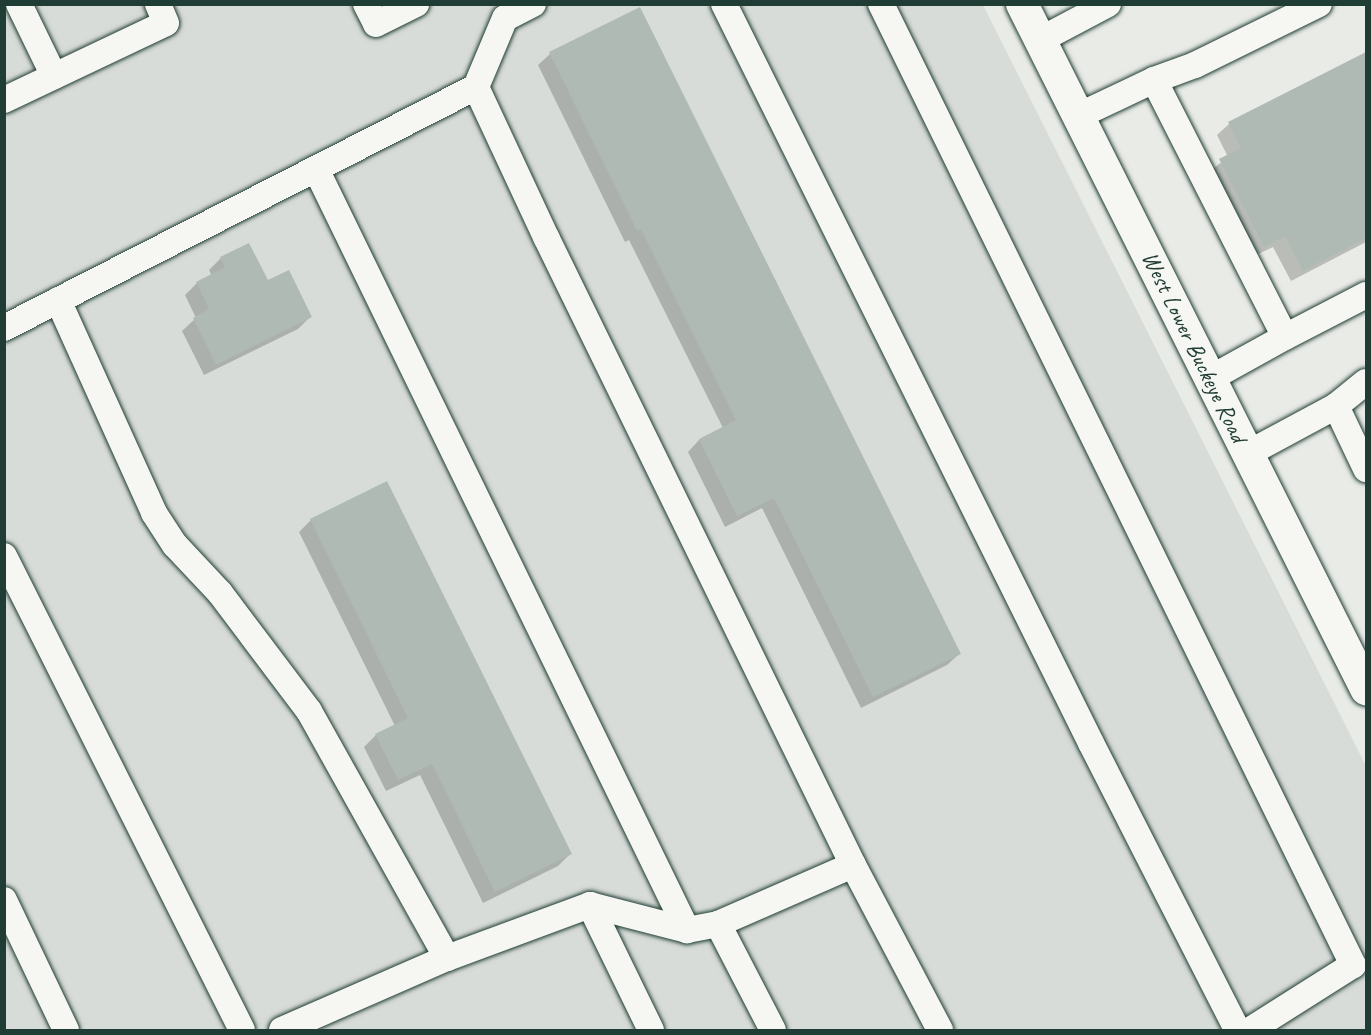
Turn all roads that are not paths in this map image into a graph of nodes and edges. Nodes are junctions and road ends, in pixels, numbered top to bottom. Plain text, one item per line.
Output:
1 (19, 4) edge
2 (158, 4) edge
3 (366, 4) edge
4 (416, 4) edge
5 (533, 4) edge
6 (724, 4) edge
7 (881, 4) edge
8 (1022, 4) edge
9 (1108, 4) edge
10 (1319, 4) edge
11 (1040, 40) junction
12 (54, 76) junction
13 (1154, 80) junction
14 (476, 87) junction
15 (4, 100) edge
16 (1078, 116) junction
17 (315, 169) junction
18 (1366, 295) edge
19 (58, 300) junction
20 (4, 328) edge
21 (1285, 337) junction
22 (1211, 378) junction
23 (1366, 382) edge
24 (1336, 406) junction
25 (1247, 454) junction
26 (1366, 469) edge
27 (4, 556) edge
28 (1366, 689) edge
29 (853, 865) junction
30 (4, 900) edge
31 (590, 905) junction
32 (718, 924) junction
33 (687, 930) junction
34 (447, 958) junction
35 (66, 1030) edge
36 (242, 1030) edge
37 (282, 1030) edge
38 (651, 1030) edge
39 (773, 1030) edge
40 (940, 1030) edge
41 (1237, 1030) edge
42 (1250, 1030) edge

1 - 12 lane
2 - 12 lane
3 - 4 lane
5 - 14 lane
6 - 41 lane
7 - 42 lane
8 - 11 main road, West Lower Buckeye Road
9 - 11 lane
10 - 13 lane
11 - 16 main road, West Lower Buckeye Road
12 - 15 lane
13 - 16 lane
13 - 21 lane
14 - 17 lane
14 - 29 lane
16 - 22 main road, West Lower Buckeye Road
17 - 19 lane
17 - 33 lane
18 - 21 lane
19 - 20 lane
19 - 34 lane
21 - 22 lane
22 - 25 main road, West Lower Buckeye Road
23 - 24 lane
24 - 25 lane
24 - 26 lane
25 - 28 main road, West Lower Buckeye Road
27 - 36 lane
29 - 32 lane
29 - 40 lane
30 - 35 lane
31 - 33 lane
31 - 34 lane
31 - 38 lane
32 - 33 lane
32 - 39 lane
34 - 37 lane

